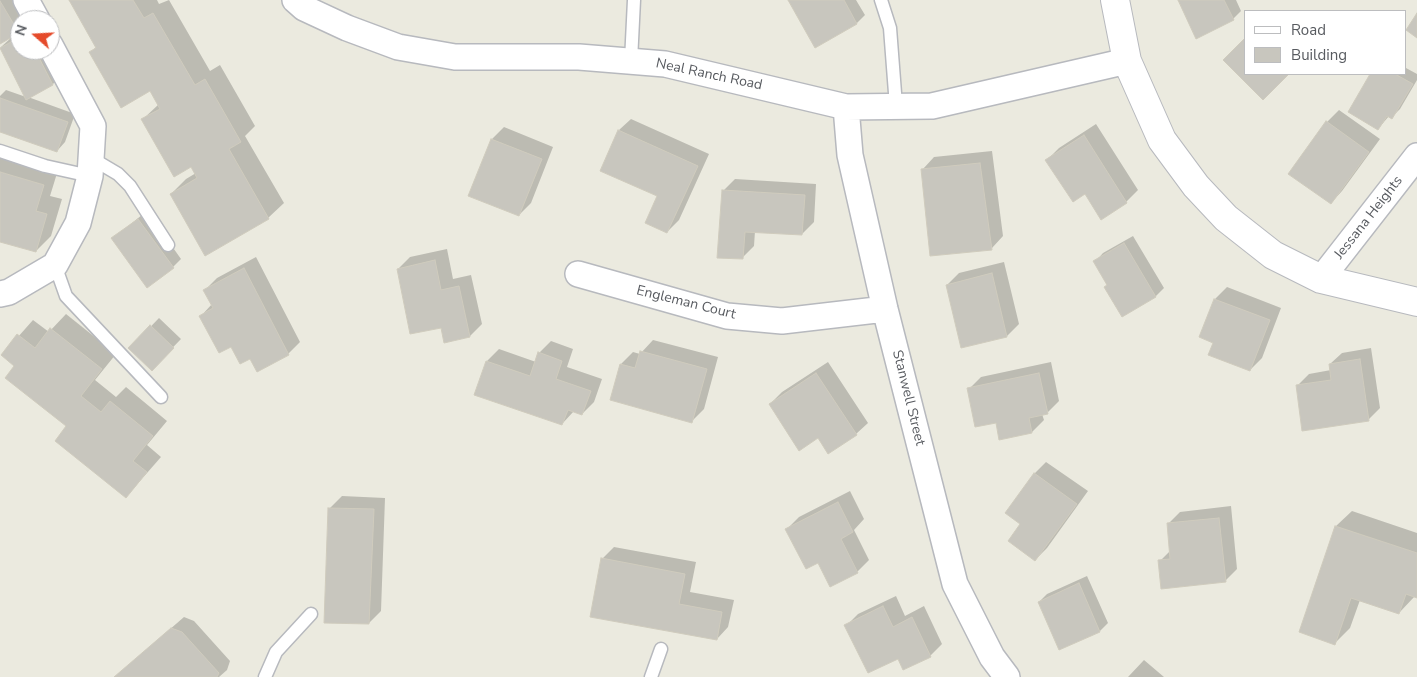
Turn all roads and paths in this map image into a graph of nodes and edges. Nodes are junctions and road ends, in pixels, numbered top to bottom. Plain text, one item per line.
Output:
1 (295, 0) edge
2 (634, 0) edge
3 (881, 0) edge
4 (1115, 0) edge
5 (58, 60) edge
6 (631, 60) junction
7 (1127, 60) junction
8 (896, 106) junction
9 (846, 107) junction
10 (0, 151) edge
11 (1417, 156) edge
12 (90, 167) junction
13 (168, 245) dead end
14 (55, 265) junction
15 (578, 274) dead end
16 (1321, 279) junction
17 (0, 294) edge
18 (1417, 302) edge
19 (885, 309) junction
20 (161, 397) dead end
21 (311, 614) dead end
22 (661, 649) dead end
23 (265, 677) edge
24 (651, 677) edge
25 (1007, 677) edge

1 - 6 street, Neal Ranch Road
2 - 6 lane
3 - 8 lane
4 - 7 street
5 - 12 street
6 - 9 street, Neal Ranch Road
7 - 8 street, Neal Ranch Road
7 - 16 street
8 - 9 street, Neal Ranch Road
9 - 19 street, Stanwell Street
10 - 12 lane
11 - 16 street, Jessana Heights
12 - 13 lane
12 - 14 street
14 - 17 street
14 - 20 lane
15 - 19 street, Engleman Court
16 - 18 street
19 - 25 street, Stanwell Street
21 - 23 lane
22 - 24 lane

